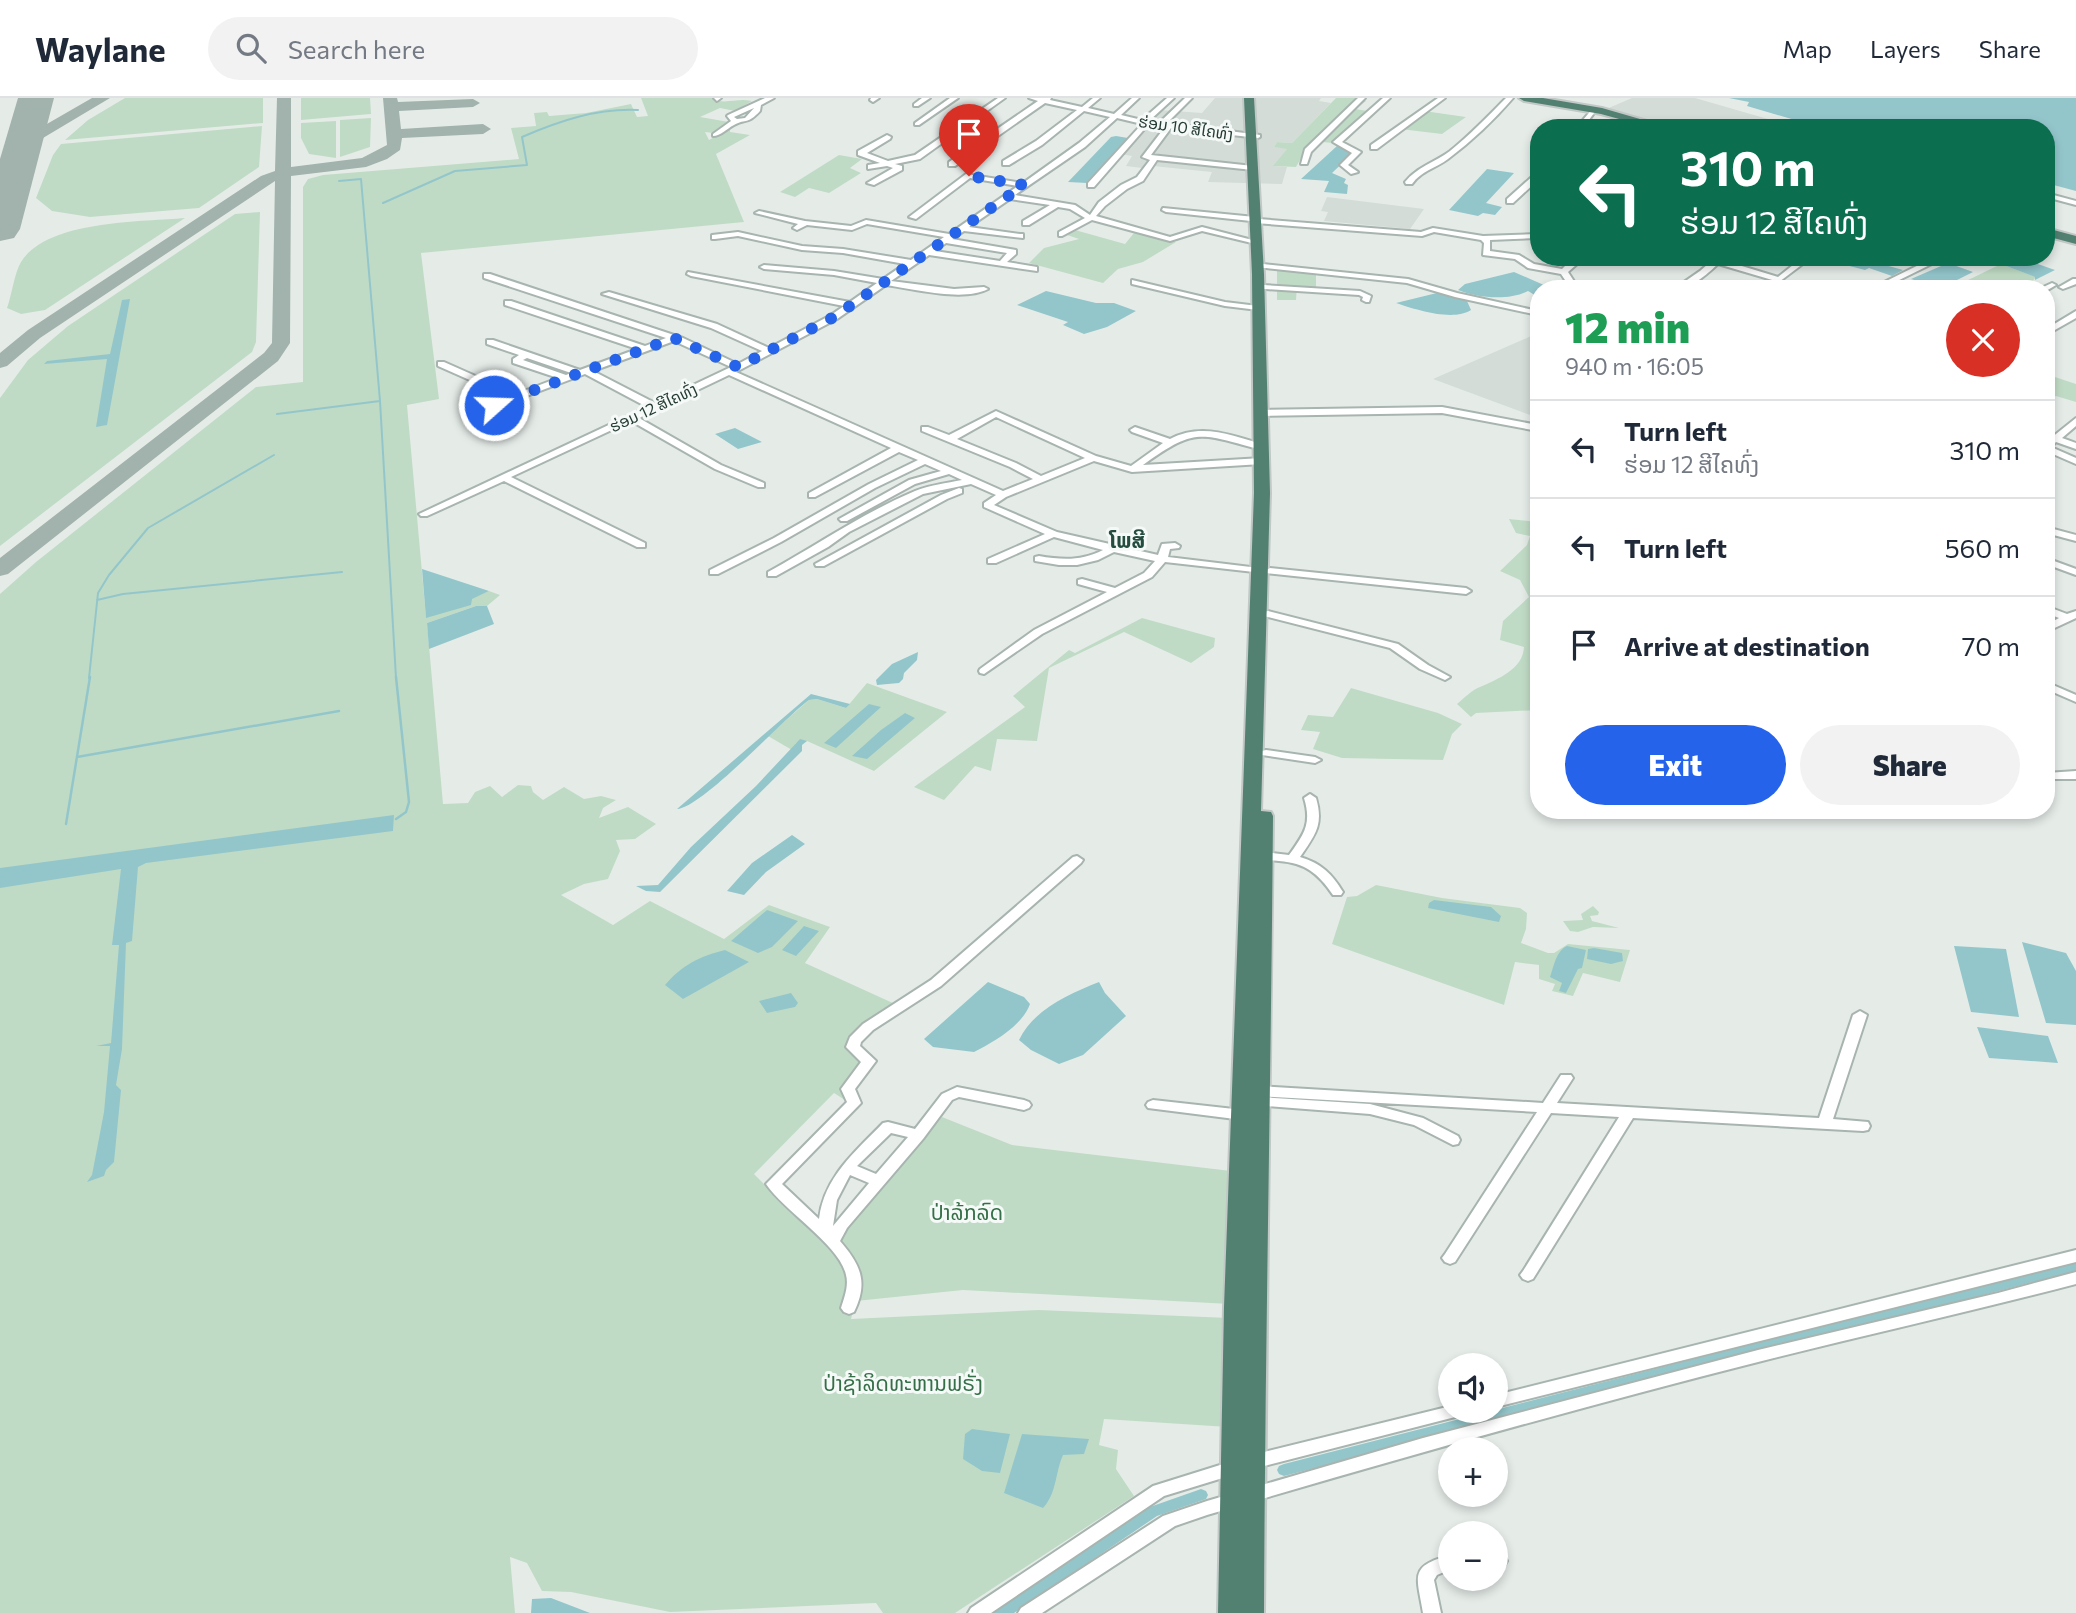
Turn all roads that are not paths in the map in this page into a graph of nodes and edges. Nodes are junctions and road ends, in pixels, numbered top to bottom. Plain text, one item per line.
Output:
1 (771, 98) edge
2 (927, 98) edge
3 (955, 98) edge
4 (1002, 98) edge
5 (1032, 98) edge
6 (1097, 98) edge
7 (1136, 98) edge
8 (1171, 98) edge
9 (1189, 98) edge
10 (1249, 98) edge
11 (1258, 98) edge
12 (1362, 98) edge
13 (1387, 98) edge
14 (1441, 98) edge
15 (1510, 98) edge
16 (1524, 98) edge
17 (1046, 99) edge
18 (1557, 100) edge
19 (916, 105) dead end
20 (1080, 109) junction
21 (1594, 109) junction
22 (1114, 116) junction
23 (1586, 119) edge
24 (1631, 119) edge
25 (735, 121) joint
26 (1144, 123) junction
27 (917, 124) dead end
28 (1165, 126) junction
29 (715, 135) dead end
30 (1254, 136) junction
31 (887, 137) dead end
32 (1339, 145) joint
33 (1374, 147) dead end
34 (1155, 158) junction
35 (1304, 162) dead end
36 (1006, 163) dead end
37 (893, 164) junction
38 (952, 164) dead end
39 (871, 167) dead end
40 (1253, 168) junction
41 (1354, 172) dead end
42 (1409, 182) dead end
43 (871, 183) dead end
44 (1530, 183) edge
45 (1024, 185) junction
46 (1091, 185) dead end
47 (1008, 196) junction
48 (2055, 197) edge
49 (1510, 201) dead end
50 (2076, 203) edge
51 (1056, 205) junction
52 (1166, 210) dead end
53 (760, 213) dead end
54 (914, 217) dead end
55 (1092, 217) junction
56 (1258, 220) junction
57 (1026, 223) dead end
58 (800, 225) joint
59 (962, 228) junction
60 (1062, 234) dead end
61 (2055, 234) edge
62 (1020, 236) dead end
63 (715, 237) dead end
64 (1530, 237) edge
65 (948, 238) junction
66 (1483, 238) junction
67 (2076, 240) edge
68 (1256, 242) junction
69 (927, 252) junction
70 (913, 262) junction
71 (1003, 262) junction
72 (1530, 265) edge
73 (1265, 266) junction
74 (1531, 266) edge
75 (1570, 266) edge
76 (1709, 266) edge
77 (1739, 266) edge
78 (1797, 266) edge
79 (1923, 266) edge
80 (764, 267) dead end
81 (1034, 269) dead end
82 (1564, 272) junction
83 (691, 274) dead end
84 (487, 276) dead end
85 (1370, 277) junction
86 (1569, 280) edge
87 (1690, 280) edge
88 (1779, 280) edge
89 (1779, 280) edge
90 (1893, 280) edge
91 (2076, 281) edge
92 (884, 282) junction
93 (1135, 282) dead end
94 (1266, 287) junction
95 (2063, 287) dead end
96 (984, 289) dead end
97 (606, 294) dead end
98 (1365, 297) joint
99 (508, 303) dead end
100 (851, 305) junction
101 (1258, 308) junction
102 (1530, 311) edge
103 (2076, 314) edge
104 (2055, 327) edge
105 (674, 338) junction
106 (490, 342) dead end
107 (646, 349) junction
108 (769, 351) junction
109 (525, 355) junction
110 (442, 364) dead end
111 (733, 369) junction
112 (583, 372) junction
113 (566, 378) junction
114 (516, 397) junction
115 (653, 406) junction
116 (1266, 413) junction
117 (468, 415) dead end
118 (631, 417) junction
119 (2076, 421) edge
120 (1530, 426) edge
121 (925, 429) dead end
122 (1135, 430) dead end
123 (949, 439) junction
124 (2057, 439) joint
125 (1172, 443) junction
126 (2076, 446) edge
127 (899, 447) junction
128 (2055, 450) edge
129 (1262, 454) junction
130 (1093, 458) junction
131 (926, 460) junction
132 (2076, 461) edge
133 (1132, 469) junction
134 (950, 471) junction
135 (504, 477) junction
136 (1042, 481) junction
137 (975, 483) junction
138 (761, 485) dead end
139 (812, 495) dead end
140 (1003, 495) junction
141 (424, 514) dead end
142 (844, 519) dead end
143 (2055, 532) edge
144 (1053, 534) junction
145 (2075, 536) edge
146 (1265, 541) junction
147 (641, 545) dead end
148 (1175, 546) dead end
149 (1112, 549) junction
150 (1039, 559) dead end
151 (1161, 559) junction
152 (992, 561) dead end
153 (820, 564) dead end
154 (2055, 564) edge
155 (1265, 571) junction
156 (714, 572) dead end
157 (2076, 572) edge
158 (772, 574) dead end
159 (1082, 582) dead end
160 (1466, 591) dead end
161 (1113, 592) junction
162 (1268, 614) junction
163 (2071, 616) edge
164 (2055, 624) edge
165 (984, 671) dead end
166 (1446, 677) dead end
167 (2055, 689) edge
168 (2076, 699) edge
169 (1266, 754) junction
170 (1315, 760) dead end
171 (2076, 775) edge
172 (2055, 776) edge
173 (1310, 798) dead end
174 (1264, 856) junction
175 (1293, 858) junction
176 (1077, 860) dead end
177 (1337, 892) dead end
178 (1860, 1015) dead end
179 (1566, 1078) dead end
180 (1259, 1097) junction
181 (1024, 1105) dead end
182 (1153, 1105) dead end
183 (1546, 1106) junction
184 (1629, 1112) junction
185 (1243, 1115) junction
186 (1824, 1124) junction
187 (1863, 1126) dead end
188 (918, 1135) junction
189 (1453, 1140) dead end
190 (847, 1168) junction
191 (879, 1181) junction
192 (828, 1239) junction
193 (2076, 1256) edge
194 (1450, 1258) dead end
195 (1528, 1275) dead end
196 (2076, 1278) edge
197 (849, 1308) dead end
198 (1508, 1398) edge
199 (1438, 1415) edge
200 (1244, 1464) junction
201 (1243, 1497) junction
202 (1438, 1566) edge
203 (1257, 1611) edge
204 (977, 1613) edge
205 (1027, 1613) edge
206 (1231, 1613) edge
207 (1432, 1613) edge

1 - 25 street
2 - 19 street
3 - 27 street
4 - 37 street
5 - 17 street
6 - 20 street
7 - 22 street, ຮ່ອມ 12 ສີໄຄທົ່ງ
8 - 26 street
9 - 28 street
10 - 30 highway
11 - 30 highway
12 - 35 street
13 - 32 street
14 - 33 street
15 - 42 street
16 - 18 highway
17 - 20 street
17 - 38 street
18 - 21 highway
20 - 22 street
20 - 36 street
21 - 23 street
21 - 24 highway
22 - 26 street, ຮ່ອມ 10 ສີໄຄທົ່ງ
22 - 45 street, ຮ່ອມ 12 ສີໄຄທົ່ງ
25 - 29 street
26 - 28 street, ຮ່ອມ 10 ສີໄຄທົ່ງ
26 - 46 street
28 - 30 street, ຮ່ອມ 10 ສີໄຄທົ່ງ
28 - 34 street
30 - 40 highway
30 - 56 highway
31 - 37 street
32 - 41 street
34 - 40 street
34 - 55 street
37 - 39 street
37 - 43 street
40 - 56 highway
44 - 49 street
45 - 47 street, ຮ່ອມ 12 ສີໄຄທົ່ງ
45 - 54 street
47 - 51 street
47 - 59 street, ຮ່ອມ 12 ສີໄຄທົ່ງ
48 - 50 street
51 - 55 street
51 - 57 street
52 - 56 street
53 - 58 street
55 - 60 street
55 - 68 street
56 - 66 street
56 - 68 highway
56 - 73 highway
58 - 65 street
59 - 62 street
59 - 65 street, ຮ່ອມ 12 ສີໄຄທົ່ງ
61 - 67 highway
63 - 70 street
64 - 66 street
65 - 69 street, ຮ່ອມ 12 ສີໄຄທົ່ງ
65 - 71 street
66 - 72 street
68 - 101 highway
69 - 70 street, ຮ່ອມ 12 ສີໄຄທົ່ງ
69 - 71 street
70 - 92 street, ຮ່ອມ 12 ສີໄຄທົ່ງ
71 - 81 street
73 - 85 street
73 - 94 highway
74 - 82 street
75 - 82 street
76 - 87 street
77 - 89 street
78 - 88 street
79 - 90 street
80 - 92 street
82 - 86 street
83 - 100 street
84 - 105 street
85 - 98 street
85 - 102 street
91 - 95 street
92 - 96 street
92 - 100 street, ຮ່ອມ 12 ສີໄຄທົ່ງ
93 - 101 street
94 - 98 street
94 - 116 highway
97 - 108 street
99 - 107 street
100 - 108 street, ຮ່ອມ 12 ສີໄຄທົ່ງ
101 - 116 highway
103 - 104 street
105 - 107 street
105 - 111 street
106 - 109 street
107 - 112 street
108 - 111 street, ຮ່ອມ 12 ສີໄຄທົ່ງ
109 - 112 street
109 - 113 street
110 - 114 street
111 - 115 street, ຮ່ອມ 12 ສີໄຄທົ່ງ
111 - 127 street
112 - 113 street
112 - 115 street
113 - 114 street
114 - 117 street
115 - 118 street, ຮ່ອມ 12 ສີໄຄທົ່ງ
116 - 120 street
116 - 129 highway
116 - 146 highway
118 - 135 street, ຮ່ອມ 12 ສີໄຄທົ່ງ
118 - 138 street
119 - 124 street
121 - 123 street
122 - 125 street
123 - 130 street
123 - 136 street
124 - 126 street
125 - 129 street
125 - 133 street
127 - 131 street
127 - 139 street
128 - 132 street
129 - 133 street
129 - 146 highway
130 - 133 street
130 - 136 street
131 - 134 street
131 - 156 street
134 - 137 street
134 - 142 street
135 - 141 street, ຮ່ອມ 12 ສີໄຄທົ່ງ
135 - 147 street
136 - 140 street
137 - 140 street
137 - 153 street
137 - 158 street
140 - 144 street
143 - 145 street
144 - 149 street
144 - 152 street
146 - 155 highway
148 - 151 street
149 - 150 street
149 - 151 street
151 - 155 street
151 - 161 street
154 - 157 street
155 - 160 street
155 - 162 highway
155 - 185 highway
159 - 161 street
161 - 165 street
162 - 166 street
162 - 169 highway
163 - 164 street
167 - 168 street
169 - 170 street
169 - 174 highway
171 - 172 street
173 - 175 street
174 - 175 street
174 - 180 highway
175 - 177 street
176 - 192 street
178 - 186 street
179 - 183 street
180 - 183 street
180 - 189 street
180 - 200 highway
181 - 188 street
182 - 185 street
183 - 184 street
183 - 194 street
184 - 186 street
184 - 195 street
185 - 200 highway
186 - 187 street
188 - 190 street
188 - 191 street
190 - 191 street
190 - 192 street
191 - 192 street
192 - 197 street
193 - 198 street
196 - 201 street
199 - 200 street
200 - 201 highway
200 - 204 street
201 - 203 highway
201 - 205 street
201 - 206 highway
202 - 207 street

